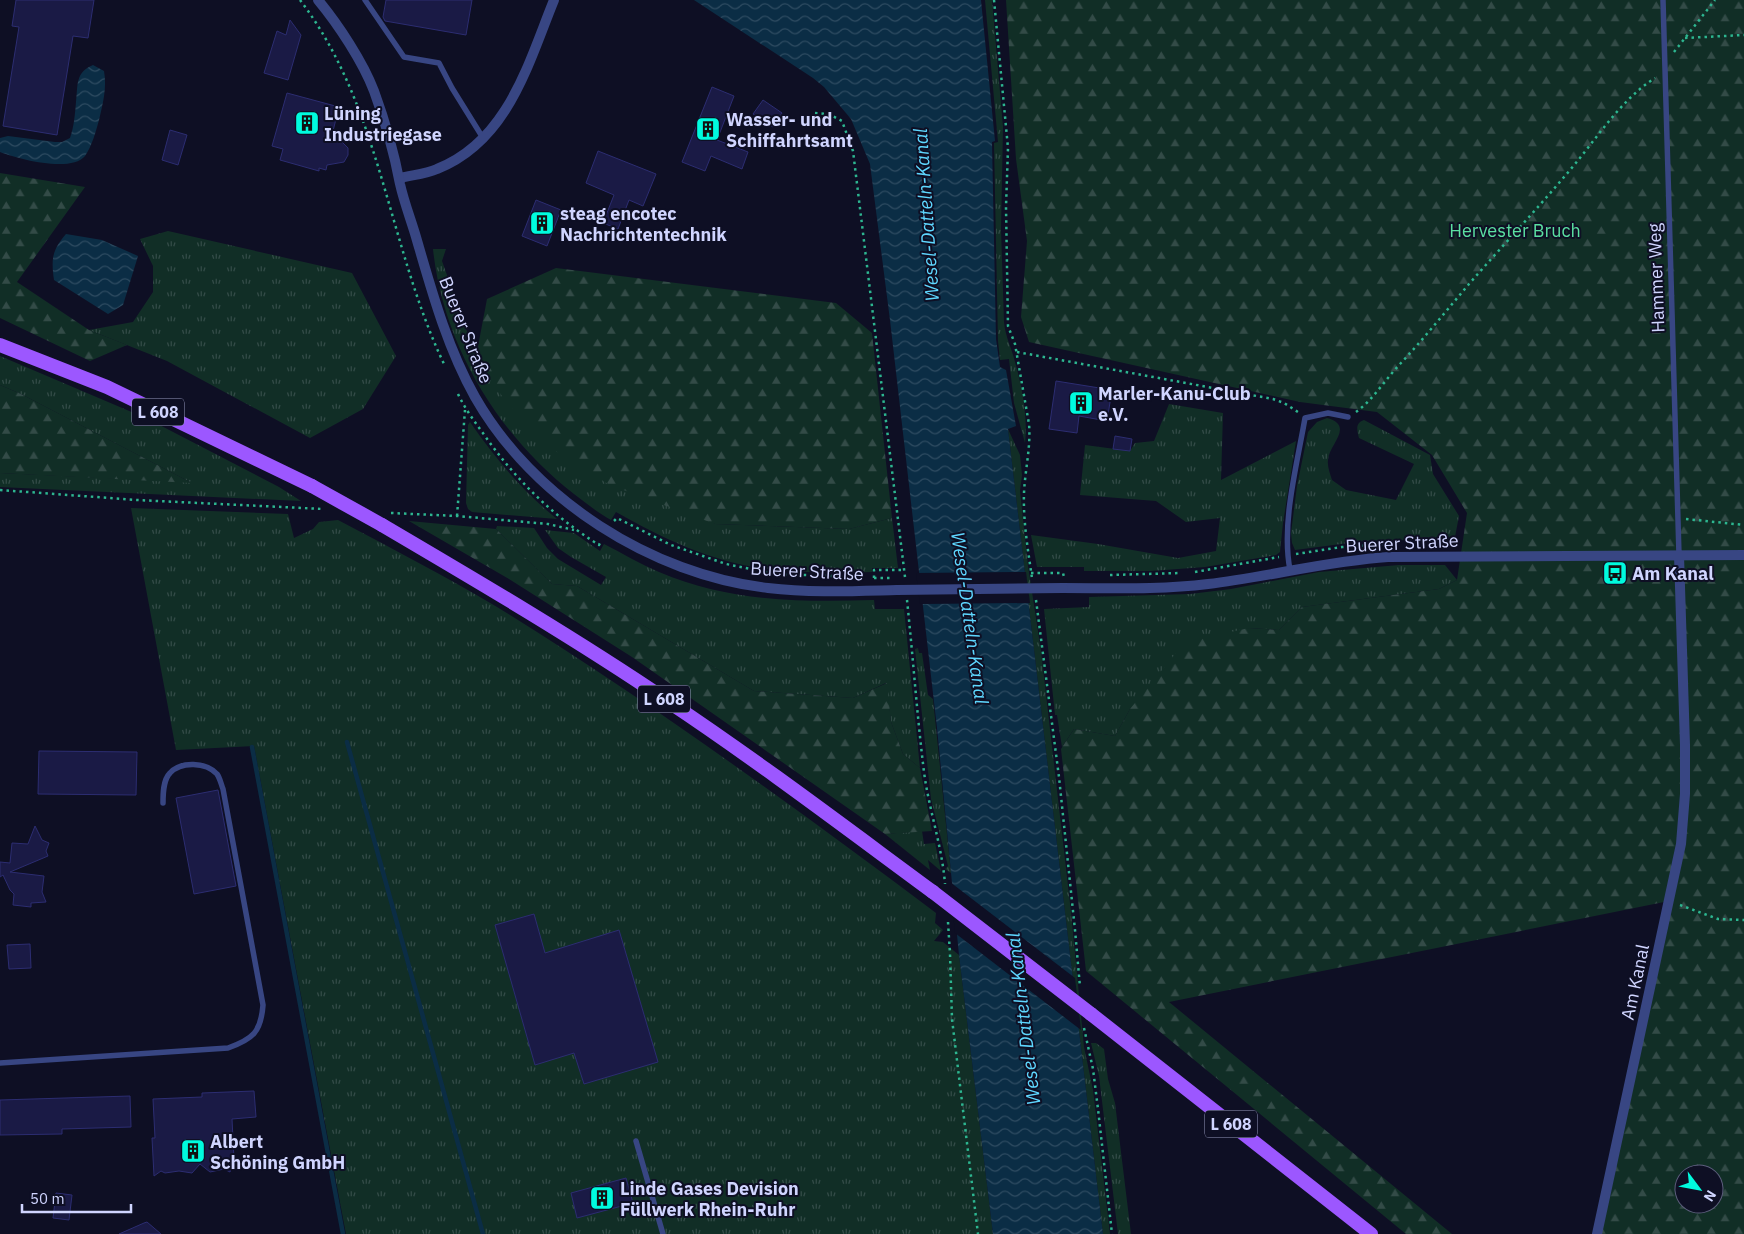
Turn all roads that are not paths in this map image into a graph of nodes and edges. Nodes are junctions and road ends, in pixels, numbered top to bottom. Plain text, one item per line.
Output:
1 (318, 0) edge
2 (365, 0) edge
3 (554, 0) edge
4 (1664, 0) edge
5 (483, 138) junction
6 (400, 178) junction
7 (0, 345) edge
8 (1348, 417) road end
9 (1744, 554) edge
10 (1679, 555) junction
11 (1290, 570) junction
12 (163, 803) dead end
13 (0, 1063) edge
14 (636, 1140) dead end
15 (663, 1234) edge
16 (1371, 1234) edge
17 (1597, 1234) edge

1 - 6 street, Buerer Straße
2 - 5 lane
3 - 5 street
4 - 10 lane, Hammer Weg
5 - 6 street
6 - 11 street, Buerer Straße, bridge
7 - 16 main road, L 608, bridge
8 - 11 lane
9 - 10 street, Buerer Straße
10 - 11 street, Buerer Straße
10 - 17 street, Am Kanal
12 - 13 lane
14 - 15 lane

